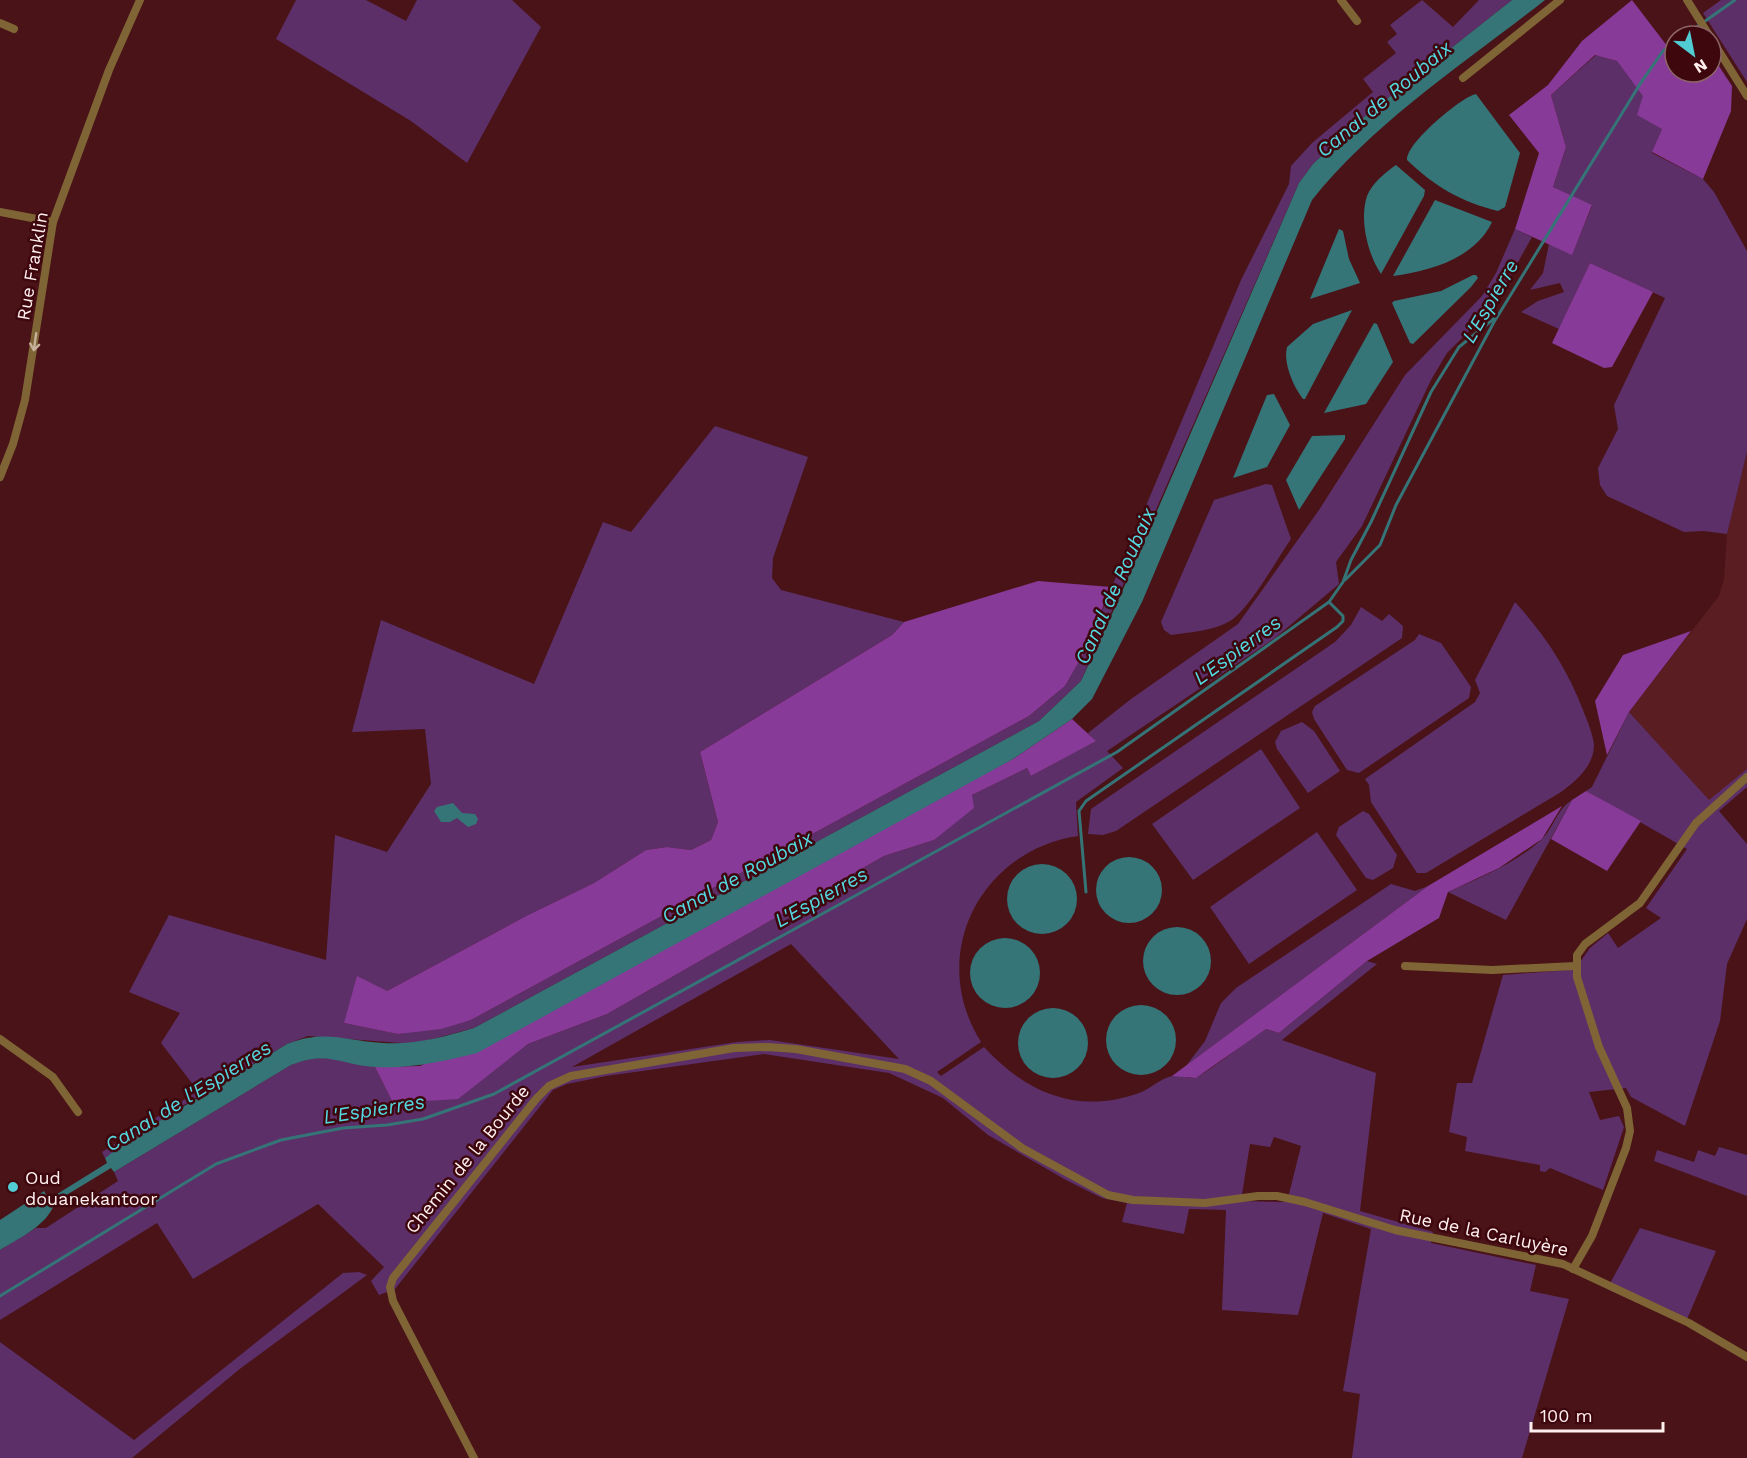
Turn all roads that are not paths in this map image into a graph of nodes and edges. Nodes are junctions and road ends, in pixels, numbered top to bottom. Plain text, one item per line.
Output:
1 (141, 0) edge
2 (1341, 0) edge
3 (1560, 0) edge
4 (1687, 0) edge
5 (1357, 21) dead end
6 (0, 23) edge
7 (14, 29) dead end
8 (1463, 78) dead end
9 (1746, 94) edge
10 (0, 212) edge
11 (53, 222) junction
12 (0, 477) edge
13 (1747, 777) edge
14 (1404, 966) dead end
15 (1575, 966) junction
16 (0, 1039) edge
17 (78, 1112) dead end
18 (1133, 1200) joint
19 (1573, 1269) junction
20 (1747, 1357) edge
21 (474, 1458) edge

1 - 11 street, Rue Franklin
2 - 5 street
3 - 8 street
4 - 9 street
6 - 7 street
10 - 11 street
11 -> 12 street, Rue Franklin
13 - 15 street
14 - 15 street
15 - 19 street, Rue de la Carluyère
16 - 17 street
18 - 19 street, Rue de la Carluyère
18 - 21 street, Chemin de la Bourde
19 - 20 street

